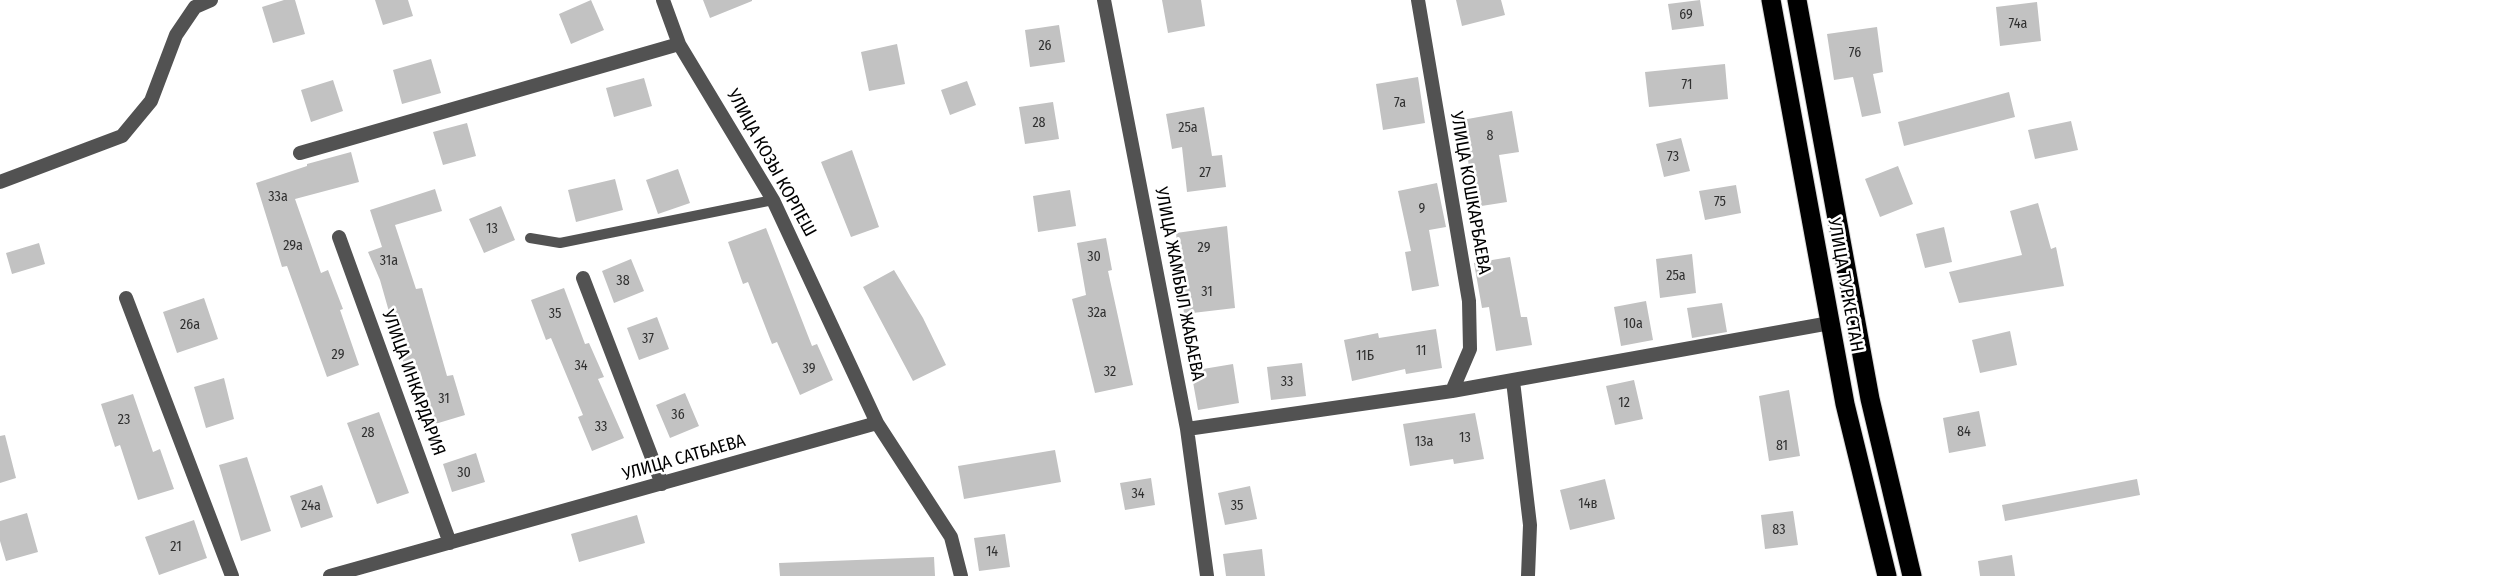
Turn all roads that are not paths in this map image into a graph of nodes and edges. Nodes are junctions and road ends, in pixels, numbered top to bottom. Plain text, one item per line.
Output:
1 (211, 0) edge
2 (663, 0) edge
3 (1104, 0) edge
4 (1418, 0) edge
5 (1771, 0) edge
6 (1797, 0) edge
7 (679, 44) junction
8 (300, 152) dead end
9 (0, 182) edge
10 (773, 200) junction
11 (339, 237) dead end
12 (530, 238) dead end
13 (583, 278) dead end
14 (126, 298) dead end
15 (1830, 323) junction
16 (1513, 380) junction
17 (1452, 391) junction
18 (1870, 399) junction
19 (1845, 404) junction
20 (877, 423) junction
21 (1187, 429) junction
22 (662, 484) junction
23 (450, 543) junction
24 (233, 576) edge
25 (331, 576) edge
26 (961, 576) edge
27 (1207, 576) edge
28 (1528, 576) edge
29 (1886, 576) edge
30 (1912, 576) edge

1 - 9 street
2 - 7 street, УЛИЦА КОЗЫ КОРПЕШ
3 - 21 street, УЛИЦА ЖАМБЫЛ ЖАБАЕВА
4 - 17 street, УЛИЦА КОШКАРБАЕВА
5 - 15 highway, УЛИЦА ТУРКЕСТАН
6 - 18 highway, УЛИЦА ТУРКЕСТАН
7 - 8 street
7 - 10 street, УЛИЦА КОЗЫ КОРПЕШ
10 - 12 lane
10 - 20 street, УЛИЦА КОЗЫ КОРПЕШ
11 - 23 street, УЛИЦА ИНКАРДАРИЯ
13 - 22 street
14 - 24 street
15 - 16 street
15 - 19 highway, УЛИЦА ТУРКЕСТАН
16 - 17 street
16 - 28 street
17 - 21 street
18 - 19 highway
18 - 30 highway, УЛИЦА ТУРКЕСТАН
19 - 29 highway, УЛИЦА ТУРКЕСТАН
20 - 22 street, УЛИЦА САТБАЕВА
20 - 26 street
21 - 27 street, УЛИЦА ЖАМБЫЛ ЖАБАЕВА
22 - 23 street, УЛИЦА САТБАЕВА
23 - 25 street, УЛИЦА САТБАЕВА

